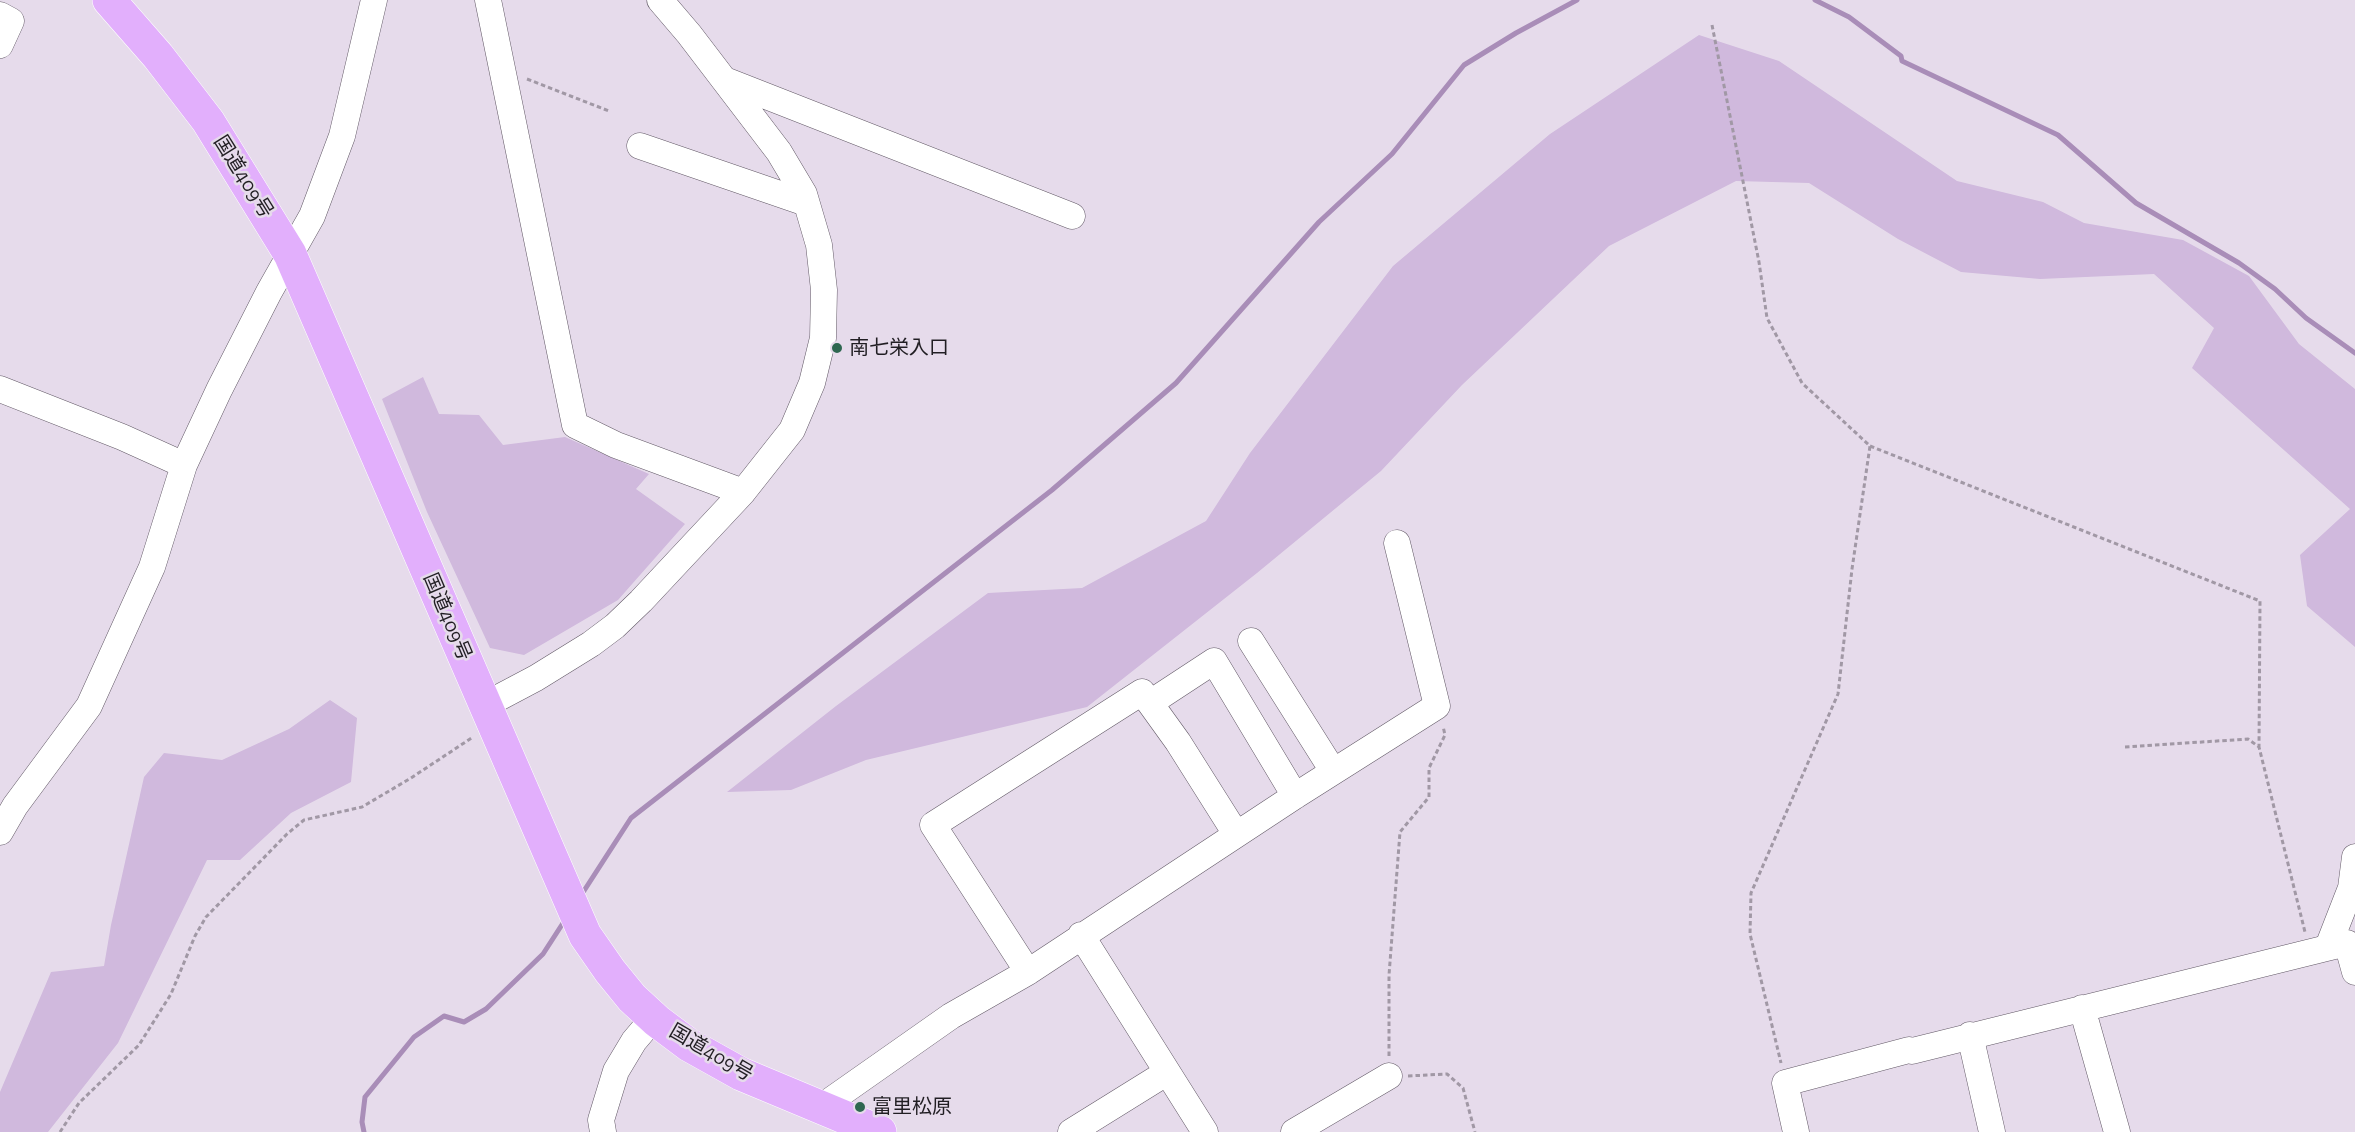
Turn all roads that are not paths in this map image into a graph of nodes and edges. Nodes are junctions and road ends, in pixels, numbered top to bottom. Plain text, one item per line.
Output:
1 (109, 0) edge
2 (374, 0) edge
3 (488, 0) edge
4 (660, 0) edge
5 (0, 15) edge
6 (0, 45) edge
7 (724, 80) junction
8 (640, 146) dead end
9 (807, 203) junction
10 (1072, 216) dead end
11 (290, 254) junction
12 (0, 389) edge
13 (184, 465) junction
14 (743, 492) junction
15 (1397, 543) dead end
16 (1251, 640) dead end
17 (1150, 703) junction
18 (490, 714) junction
19 (1333, 771) junction
20 (1295, 796) junction
21 (0, 832) edge
22 (1236, 834) junction
23 (2355, 857) edge
24 (1081, 935) junction
25 (2319, 949) junction
26 (2354, 963) edge
27 (1028, 972) junction
28 (2082, 1008) junction
29 (657, 1021) junction
30 (1970, 1035) junction
31 (1166, 1072) junction
32 (1389, 1076) road end
33 (820, 1108) junction
34 (2111, 1131) edge
35 (603, 1132) edge
36 (880, 1132) edge
37 (1071, 1132) edge
38 (1205, 1132) edge
39 (1294, 1132) edge
40 (1796, 1132) edge
41 (1992, 1132) edge

1 - 11 highway, 国道409号
2 - 11 street
3 - 14 street
4 - 7 street
5 - 6 street
7 - 9 street
7 - 10 street
8 - 9 street
9 - 14 street
11 - 13 street
11 - 18 highway, 国道409号
12 - 13 street
13 - 21 street
14 - 18 street
15 - 19 street
16 - 19 street
17 - 20 street
17 - 22 street
17 - 27 street
18 - 29 highway, 国道409号
19 - 20 street
20 - 22 street
22 - 24 street
23 - 25 street
24 - 27 street
24 - 31 street
25 - 26 street
25 - 28 street
27 - 33 street
28 - 30 street
28 - 34 street
29 - 33 highway, 国道409号
29 - 35 street
30 - 40 street
30 - 41 street
31 - 37 street
31 - 38 street
32 - 39 street
33 - 36 highway, 国道409号

